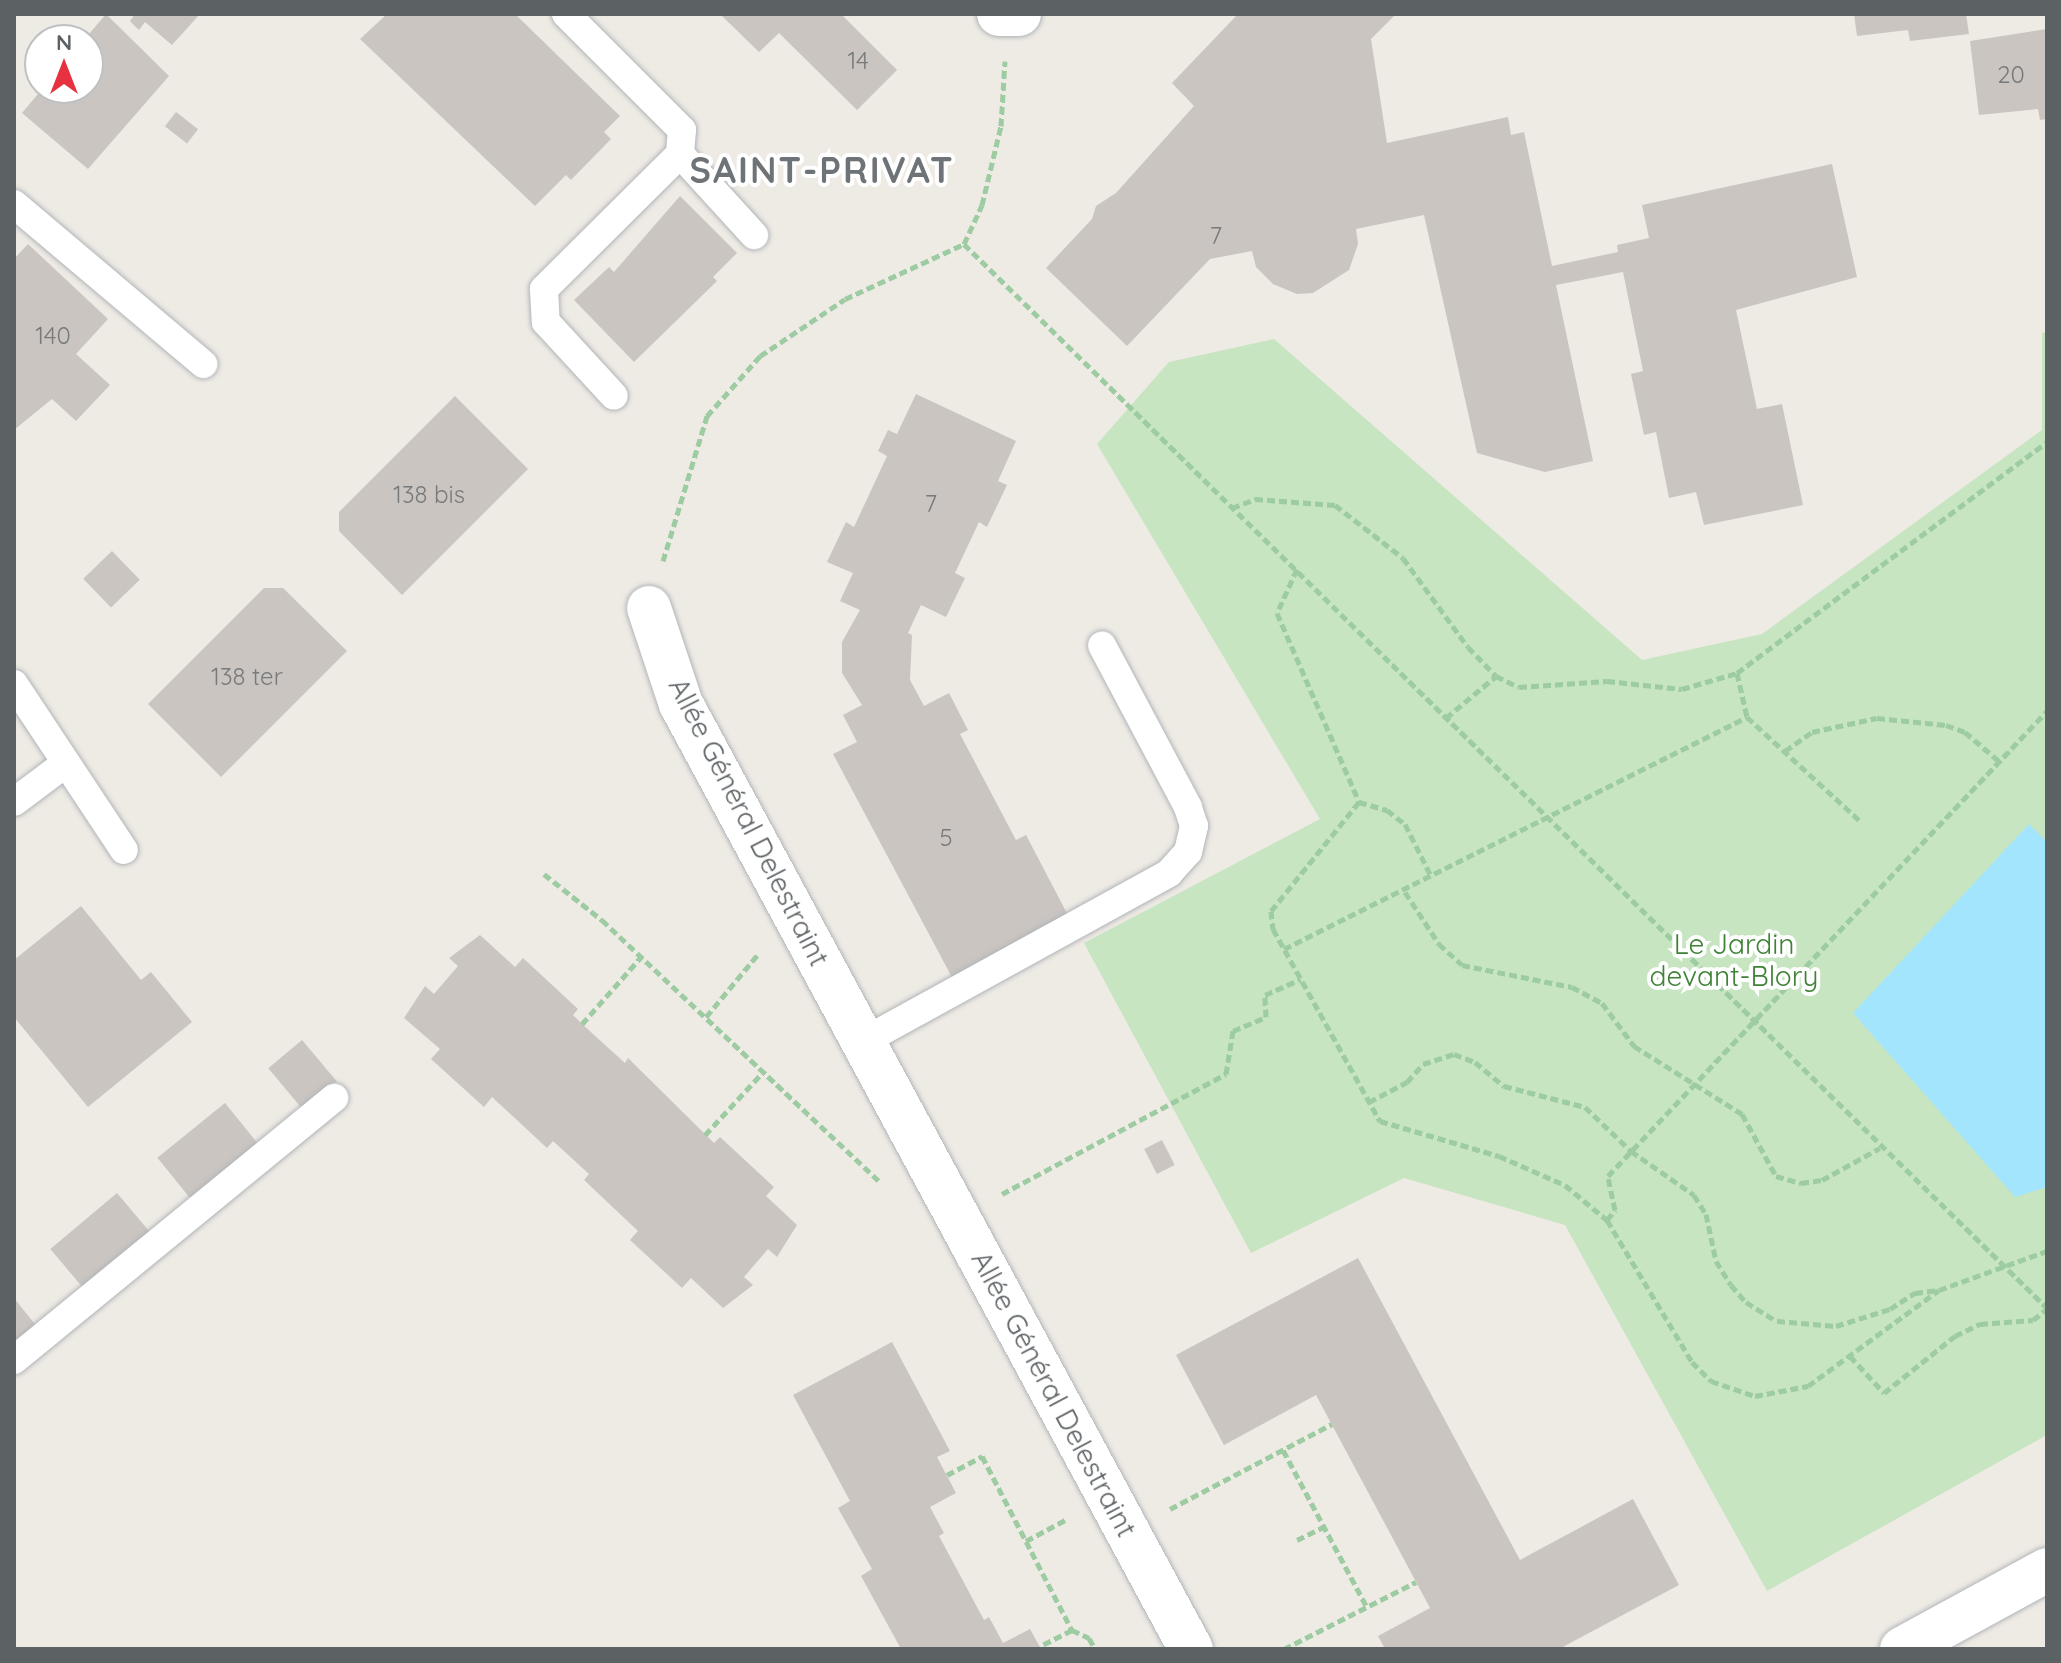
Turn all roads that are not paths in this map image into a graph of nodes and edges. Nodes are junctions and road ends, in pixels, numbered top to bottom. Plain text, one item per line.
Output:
1 (566, 14) edge
2 (680, 154) junction
3 (14, 204) edge
4 (754, 235) dead end
5 (203, 364) dead end
6 (614, 396) dead end
7 (649, 608) road end
8 (1102, 645) dead end
9 (14, 684) edge
10 (66, 763) junction
11 (14, 802) edge
12 (124, 850) dead end
13 (864, 1041) junction
14 (334, 1098) dead end
15 (14, 1360) edge
16 (2047, 1570) edge
17 (1191, 1649) edge
18 (1902, 1649) edge

1 - 2 lane
2 - 4 lane
2 - 6 lane
3 - 5 lane
7 - 13 street, Allée Général Delestraint
8 - 13 lane
9 - 10 lane
10 - 11 lane
10 - 12 lane
13 - 17 street, Allée Général Delestraint
14 - 15 lane
16 - 18 street

